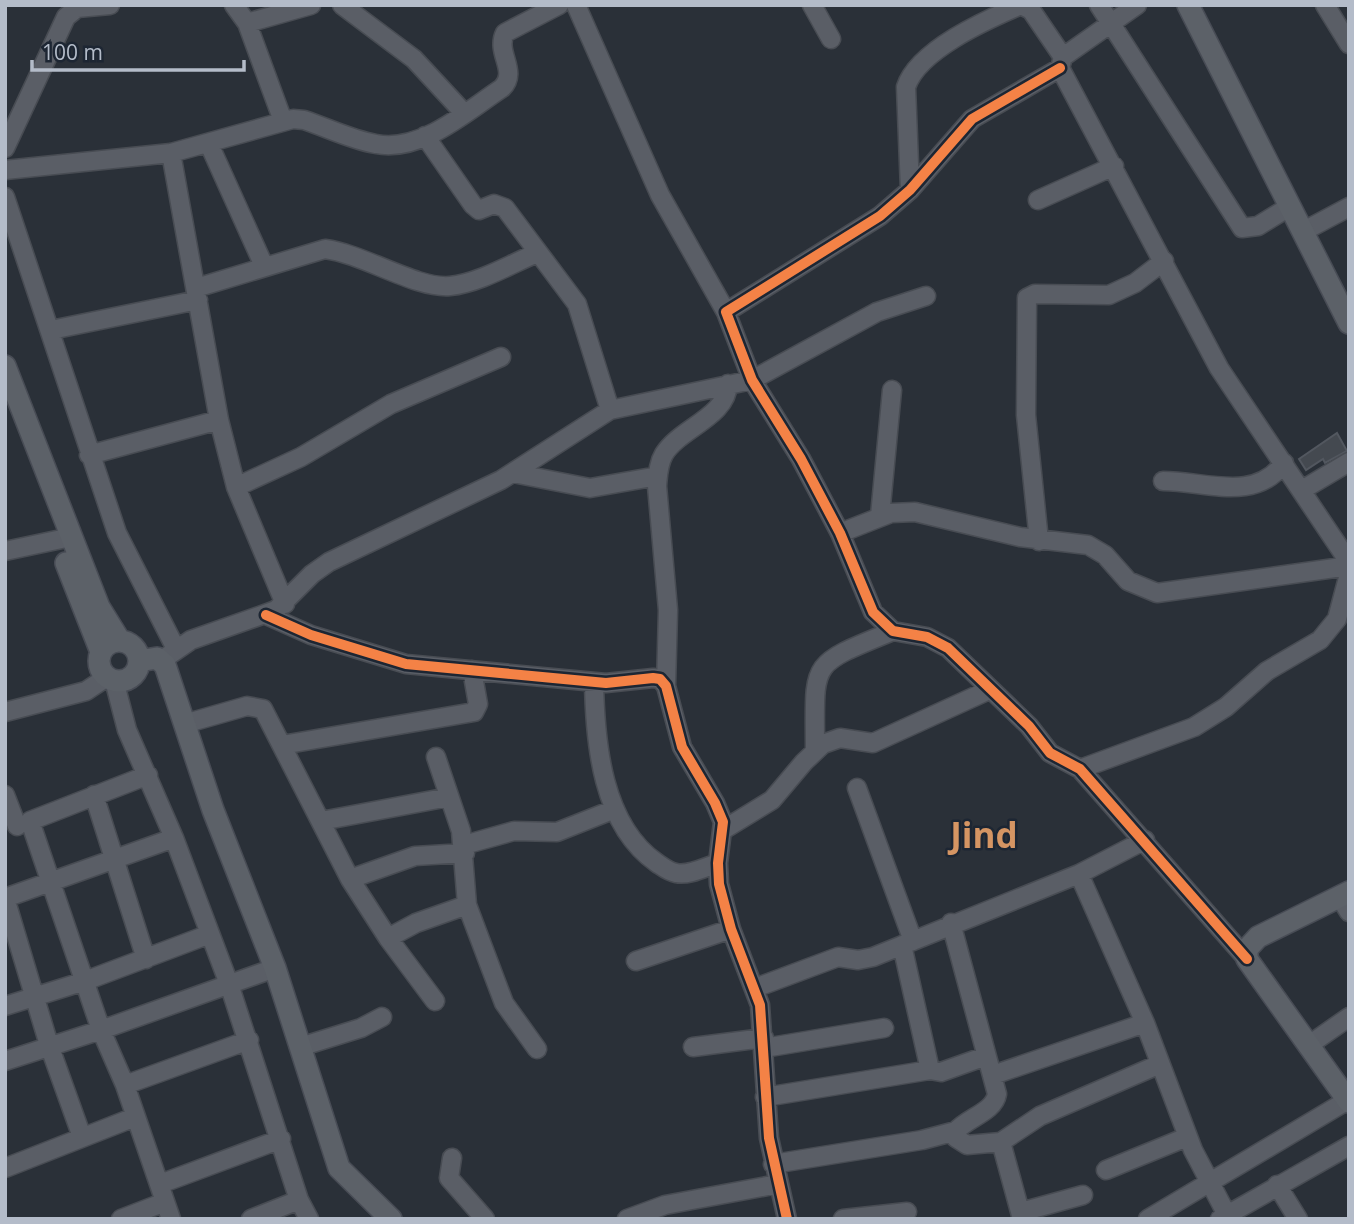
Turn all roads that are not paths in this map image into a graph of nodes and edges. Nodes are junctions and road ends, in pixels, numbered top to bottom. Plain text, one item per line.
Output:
1 (110, 5) edge
2 (234, 5) edge
3 (311, 5) edge
4 (342, 5) edge
5 (559, 5) edge
6 (576, 5) edge
7 (812, 5) edge
8 (1099, 5) edge
9 (1137, 5) edge
10 (1188, 5) edge
11 (1325, 5) edge
12 (247, 23) junction
13 (1110, 23) junction
14 (831, 38) dead end
15 (1349, 44) edge
16 (1062, 63) junction
17 (464, 113) junction
18 (284, 121) junction
19 (425, 136) junction
20 (7, 138) edge
21 (209, 144) junction
22 (171, 153) junction
23 (1114, 166) junction
24 (5, 170) edge
25 (910, 190) junction
26 (5, 197) edge
27 (1038, 200) dead end
28 (1289, 207) junction
29 (1348, 208) edge
30 (1302, 232) junction
31 (537, 253) junction
32 (1164, 261) junction
33 (264, 266) junction
34 (197, 294) junction
35 (926, 296) dead end
36 (726, 312) junction
37 (1349, 323) edge
38 (51, 330) junction
39 (501, 357) dead end
40 (5, 366) edge
41 (752, 380) junction
42 (728, 384) junction
43 (892, 390) dead end
44 (5, 399) edge
45 (610, 410) junction
46 (219, 420) junction
47 (89, 455) junction
48 (1349, 461) edge
49 (1284, 463) junction
50 (513, 473) junction
51 (658, 476) junction
52 (1163, 481) dead end
53 (236, 487) junction
54 (1302, 490) junction
55 (880, 516) junction
56 (840, 533) junction
57 (65, 539) junction
58 (1039, 541) junction
59 (5, 551) edge
60 (1349, 564) edge
61 (1349, 575) edge
62 (285, 604) junction
63 (266, 615) junction
64 (893, 631) junction
65 (111, 647) junction
66 (169, 654) junction
67 (139, 661) junction
68 (472, 670) junction
69 (111, 678) junction
70 (594, 682) junction
71 (666, 686) junction
72 (989, 690) junction
73 (5, 712) edge
74 (184, 724) junction
75 (282, 745) junction
76 (815, 751) junction
77 (436, 757) dead end
78 (1080, 769) junction
79 (148, 775) junction
80 (857, 788) dead end
81 (5, 795) edge
82 (94, 795) junction
83 (449, 797) junction
84 (615, 809) junction
85 (321, 821) junction
86 (17, 826) edge
87 (723, 830) junction
88 (174, 838) junction
89 (1145, 840) junction
90 (464, 849) junction
91 (113, 859) junction
92 (718, 863) junction
93 (1079, 874) junction
94 (350, 879) junction
95 (52, 881) junction
96 (5, 898) edge
97 (1346, 900) edge
98 (467, 905) junction
99 (951, 923) junction
100 (731, 929) junction
101 (210, 934) junction
102 (388, 938) junction
103 (907, 943) junction
104 (146, 959) junction
105 (1247, 959) junction
106 (636, 961) dead end
107 (275, 968) junction
108 (85, 981) junction
109 (229, 985) junction
110 (755, 988) junction
111 (36, 998) junction
112 (435, 1001) dead end
113 (5, 1006) edge
114 (382, 1017) dead end
115 (1349, 1017) edge
116 (1145, 1023) junction
117 (884, 1028) dead end
118 (101, 1030) junction
119 (249, 1040) junction
120 (764, 1043) junction
121 (49, 1045) junction
122 (1309, 1045) junction
123 (300, 1047) junction
124 (693, 1047) dead end
125 (537, 1049) dead end
126 (986, 1056) junction
127 (5, 1061) edge
128 (1160, 1064) junction
129 (930, 1070) junction
130 (993, 1075) junction
131 (125, 1084) junction
132 (1345, 1091) edge
133 (765, 1097) junction
134 (135, 1117) junction
135 (956, 1131) junction
136 (1187, 1137) junction
137 (82, 1138) junction
138 (281, 1139) junction
139 (1001, 1142) junction
140 (1349, 1146) edge
141 (452, 1158) dead end
142 (773, 1164) junction
143 (5, 1168) edge
144 (1106, 1170) dead end
145 (160, 1184) junction
146 (778, 1184) junction
147 (1209, 1184) junction
148 (1277, 1185) junction
149 (1083, 1195) dead end
150 (299, 1200) junction
151 (168, 1210) edge
152 (906, 1212) dead end
153 (1021, 1215) edge
154 (1223, 1217) edge
155 (121, 1219) edge
156 (251, 1219) edge
157 (309, 1219) edge
158 (391, 1219) edge
159 (485, 1219) edge
160 (627, 1219) edge
161 (787, 1219) edge
162 (844, 1219) edge
163 (1148, 1219) edge
164 (1298, 1219) edge

1 - 20 street
2 - 12 street
3 - 12 street
4 - 17 street
5 - 17 street
6 - 36 street
7 - 14 street
8 - 13 street
9 - 13 street
10 - 28 main road
11 - 15 street
12 - 18 street
13 - 16 street
13 - 28 street
16 - 23 street
16 - 25 street
16 - 25 street
17 - 19 street
18 - 19 street
18 - 21 street
19 - 31 street
21 - 22 street
21 - 33 street
22 - 24 street
22 - 34 street
23 - 27 street
23 - 32 street
25 - 36 street
26 - 38 street
28 - 30 main road
29 - 30 street
30 - 37 main road
31 - 33 street
31 - 45 street
32 - 49 street
32 - 58 street
33 - 34 street
34 - 38 street
34 - 46 street
35 - 41 street
36 - 41 street
38 - 47 street
39 - 53 street
40 - 57 main road
41 - 42 street
41 - 56 street
42 - 45 street
42 - 51 street
43 - 55 street
44 - 57 main road
45 - 50 street
46 - 47 street
46 - 53 street
47 - 66 street
48 - 54 street
49 - 52 street
49 - 54 street
50 - 51 street
50 - 62 street
51 - 71 street
53 - 62 street
54 - 60 street
55 - 56 street
55 - 58 street
56 - 64 street
57 - 59 street
57 - 65 main road
58 - 60 street
61 - 78 street
62 - 63 street
63 - 66 street
63 - 68 street
64 - 72 street
64 - 76 street
65 - 67 main road
65 - 69 main road
66 - 67 main road
66 - 74 main road
67 - 69 main road
68 - 70 street
68 - 75 street
69 - 73 street
69 - 79 street
70 - 71 street
70 - 84 street
71 - 87 street
72 - 76 street
72 - 78 street
74 - 75 street
74 - 107 main road
75 - 85 street
76 - 87 street
77 - 83 street
78 - 89 street
79 - 82 street
79 - 88 street
80 - 103 street
81 - 86 street
82 - 86 street
82 - 91 street
83 - 85 street
83 - 90 street
84 - 90 street
84 - 92 street
85 - 94 street
86 - 95 street
87 - 92 street
88 - 91 street
88 - 101 street
89 - 93 street
89 - 105 street
90 - 94 street
90 - 98 street
91 - 95 street
91 - 104 street
92 - 100 street
93 - 99 street
93 - 116 street
94 - 102 street
95 - 96 street
95 - 108 street
96 - 111 street
97 - 105 main road
98 - 102 street
98 - 125 street
99 - 103 street
99 - 126 street
100 - 106 street
100 - 110 street
101 - 104 street
101 - 109 street
102 - 112 street
103 - 110 street
103 - 129 street
104 - 108 street
105 - 122 main road
107 - 109 street
107 - 123 main road
108 - 111 street
108 - 118 street
109 - 118 street
109 - 119 street
110 - 120 street
111 - 113 street
111 - 121 street
114 - 123 street
115 - 122 street
116 - 128 street
116 - 130 street
117 - 120 street
118 - 121 street
118 - 131 street
119 - 131 street
119 - 138 street
120 - 124 street
120 - 133 street
121 - 127 street
121 - 137 street
122 - 132 main road
123 - 158 main road
126 - 129 street
126 - 130 street
128 - 136 street
128 - 139 street
129 - 133 street
130 - 135 street
131 - 134 street
132 - 147 street
133 - 142 street
134 - 137 street
134 - 145 street
135 - 139 street
135 - 142 street
136 - 144 street
136 - 147 street
137 - 143 street
138 - 145 street
138 - 150 street
139 - 153 street
140 - 148 street
141 - 159 street
142 - 146 street
145 - 151 street
146 - 160 street
146 - 161 street
147 - 154 street
147 - 163 street
148 - 154 street
148 - 164 street
149 - 153 street
150 - 156 street
150 - 157 street
151 - 155 street
152 - 162 street

